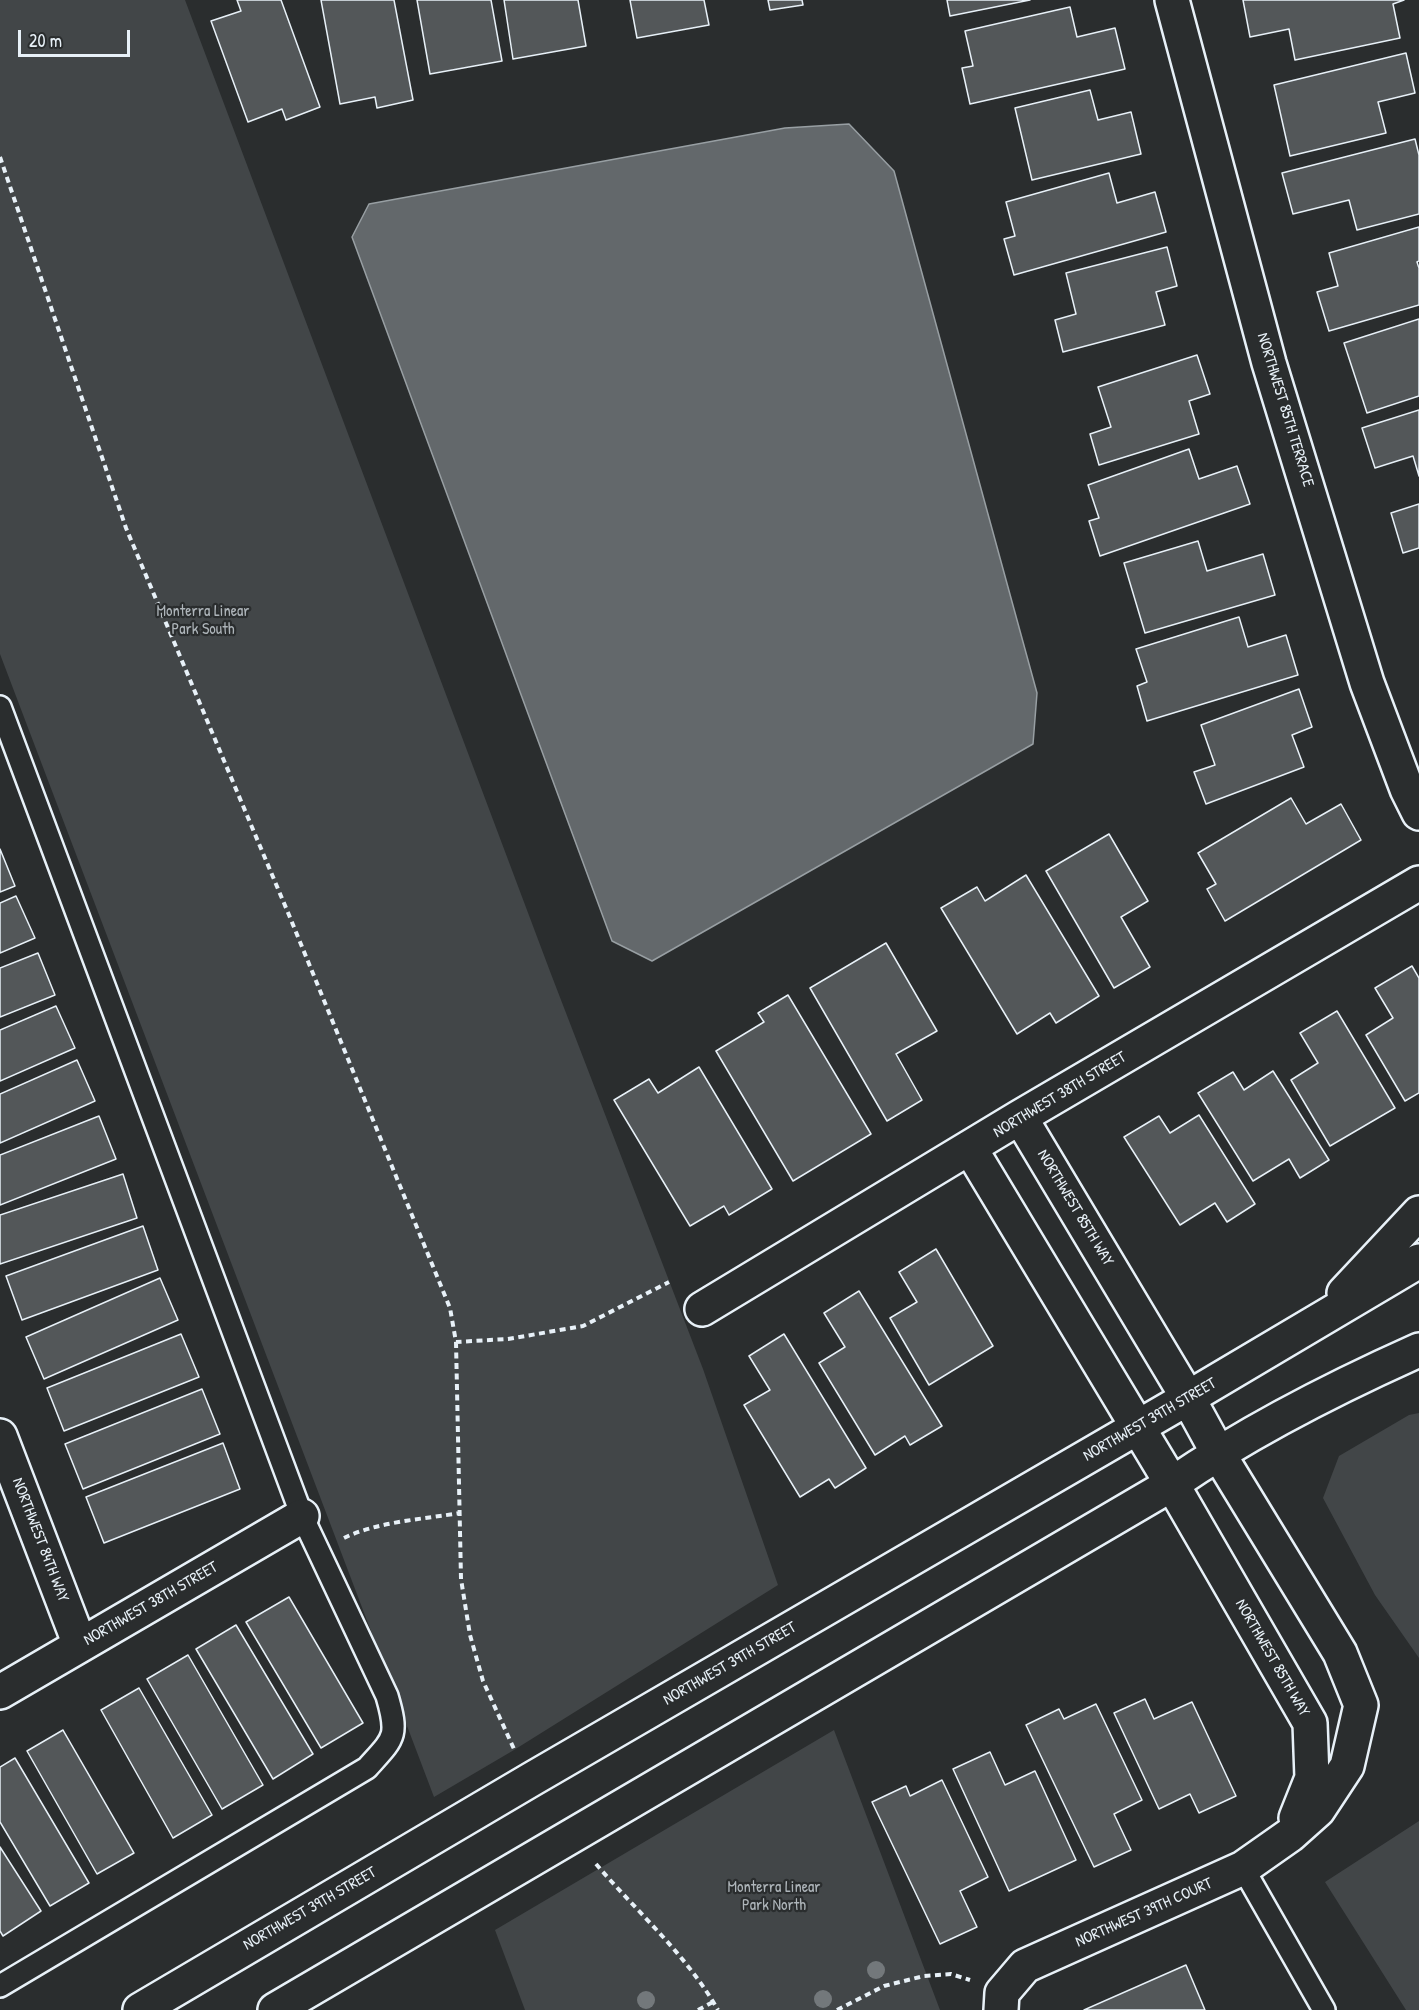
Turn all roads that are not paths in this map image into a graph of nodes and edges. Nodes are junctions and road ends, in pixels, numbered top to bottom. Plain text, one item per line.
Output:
1 (1172, 0) edge
2 (0, 707) edge
3 (1419, 813) edge
4 (1419, 883) edge
5 (1020, 1117) junction
6 (970, 1148) junction
7 (1419, 1213) edge
8 (1419, 1261) edge
9 (702, 1309) dead end
10 (1320, 1318) junction
11 (1419, 1350) edge
12 (1188, 1398) junction
13 (1137, 1427) junction
14 (0, 1436) edge
15 (1218, 1453) junction
16 (1172, 1484) junction
17 (302, 1516) junction
18 (80, 1645) junction
19 (0, 1692) edge
20 (1290, 1835) junction
21 (1243, 1868) junction
22 (0, 1986) edge
23 (1002, 2001) edge
24 (140, 2010) edge
25 (275, 2010) edge
26 (1324, 2010) edge

1 - 3 street, NORTHWEST 85TH TERRACE
2 - 17 lane
4 - 5 street, NORTHWEST 38TH STREET
5 - 6 street, NORTHWEST 38TH STREET
5 - 12 street, NORTHWEST 85TH WAY
6 - 9 street, NORTHWEST 38TH STREET
6 - 13 street, NORTHWEST 85TH WAY
7 - 10 street, NORTHWEST 39TH STREET
8 - 10 street, NORTHWEST 39TH STREET
10 - 12 street, NORTHWEST 39TH STREET
11 - 15 street
12 - 13 street, NORTHWEST 39TH STREET
12 - 15 street, NORTHWEST 85TH WAY
13 - 16 street, NORTHWEST 85TH WAY
13 - 24 street, NORTHWEST 39TH STREET
14 - 18 street, NORTHWEST 84TH WAY
15 - 16 street
15 - 20 street, NORTHWEST 85TH WAY
16 - 20 street, NORTHWEST 85TH WAY
16 - 25 street
17 - 18 street, NORTHWEST 38TH STREET
17 - 22 lane
18 - 19 street, NORTHWEST 38TH STREET
20 - 21 street, NORTHWEST 39TH COURT
21 - 23 street, NORTHWEST 39TH COURT
21 - 26 lane

